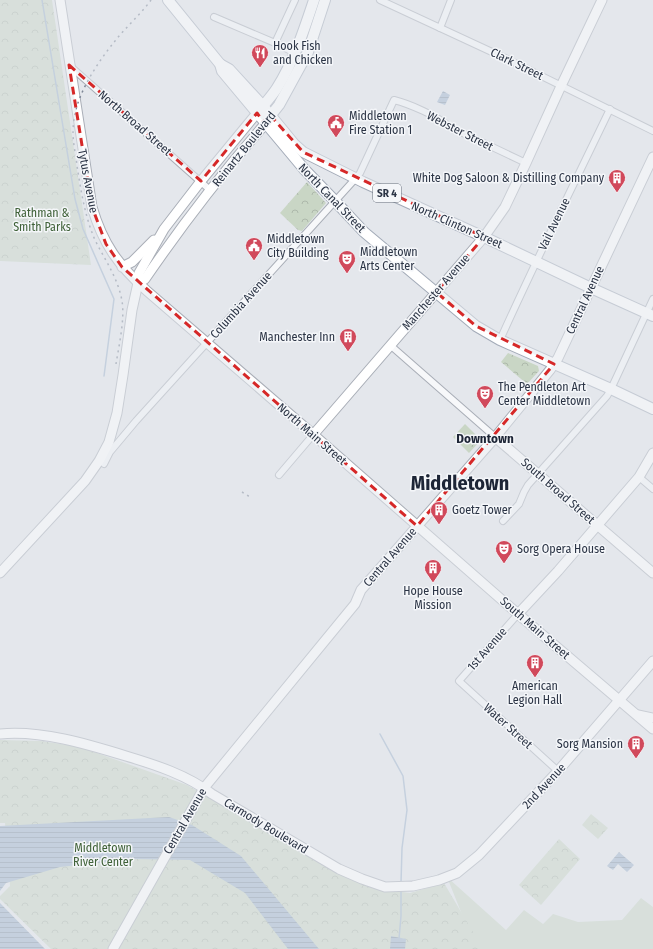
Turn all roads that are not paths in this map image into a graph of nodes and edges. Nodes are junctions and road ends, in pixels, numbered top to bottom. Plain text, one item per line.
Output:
1 (60, 0) edge
2 (168, 0) edge
3 (295, 0) edge
4 (314, 0) edge
5 (325, 0) edge
6 (380, 0) edge
7 (451, 0) edge
8 (602, 0) edge
9 (214, 17) dead end
10 (440, 28) junction
11 (275, 43) junction
12 (295, 53) junction
13 (69, 65) junction
14 (561, 86) junction
15 (394, 100) joint
16 (260, 109) junction
17 (610, 109) junction
18 (268, 120) junction
19 (653, 130) edge
20 (653, 157) edge
21 (526, 163) junction
22 (650, 169) edge
23 (356, 178) junction
24 (201, 181) junction
25 (210, 190) junction
26 (335, 201) junction
27 (164, 229) junction
28 (484, 236) junction
29 (535, 262) junction
30 (122, 267) junction
31 (138, 283) junction
32 (591, 288) junction
33 (436, 292) junction
34 (653, 299) edge
35 (650, 315) edge
36 (500, 340) junction
37 (207, 343) junction
38 (390, 345) junction
39 (554, 364) junction
40 (611, 389) junction
41 (653, 409) edge
42 (313, 435) junction
43 (495, 437) junction
44 (653, 453) edge
45 (102, 463) junction
46 (539, 474) junction
47 (278, 475) dead end
48 (639, 477) junction
49 (653, 489) edge
50 (503, 521) dead end
51 (417, 526) junction
52 (598, 526) junction
53 (0, 573) edge
54 (653, 573) edge
55 (518, 614) junction
56 (653, 661) edge
57 (459, 682) joint
58 (619, 700) junction
59 (637, 715) junction
60 (653, 718) edge
61 (653, 729) edge
62 (0, 734) edge
63 (558, 771) junction
64 (204, 788) junction
65 (439, 880) joint
66 (113, 949) edge

1 - 13 street, Tytus Avenue
2 - 16 main road, SR 4
3 - 11 street
4 - 12 main road, Reinartz Boulevard
5 - 18 main road, Reinartz Boulevard
6 - 10 street, Clark Street
7 - 10 street
8 - 14 street, Manchester Avenue
9 - 11 street
10 - 14 street, Clark Street
11 - 12 street
12 - 16 main road, Reinartz Boulevard
13 - 24 street, North Broad Street
13 - 30 street, Tytus Avenue
14 - 17 street, Clark Street
14 - 21 street, Manchester Avenue
15 - 21 street, Webster Street
15 - 23 street, Columbia Avenue
16 - 18 main road, North Canal Street / SR 4
16 - 24 street, Reinartz Boulevard
17 - 19 street, Clark Street
17 - 29 street, Vail Avenue
18 - 23 main road, North Clinton Street / SR 4
18 - 25 street, Reinartz Boulevard
18 - 26 main road, North Canal Street / SR 4
20 - 22 street, Central Avenue
21 - 28 street, Manchester Avenue
22 - 32 street, Central Avenue
23 - 26 street, Columbia Avenue
23 - 28 main road, North Clinton Street / SR 4
24 - 25 street, North Broad Street
24 - 27 street, Reinartz Boulevard
25 - 31 street, Reinartz Boulevard
26 - 33 main road, North Canal Street / SR 4
26 - 37 street, Columbia Avenue
27 - 30 street
27 - 31 street, Reinartz Boulevard
28 - 29 main road, North Clinton Street / SR 4
28 - 33 street, Manchester Avenue
29 - 32 main road, North Clinton Street / SR 4
29 - 36 street, Vail Avenue
30 - 31 street, Tytus Avenue
31 - 37 street, Tytus Avenue
31 - 45 street, Reinartz Boulevard
32 - 35 main road, SR 4
32 - 39 street, Central Avenue
33 - 36 main road, North Canal Street / SR 4
33 - 38 street, Manchester Avenue
34 - 35 street
35 - 40 street
36 - 39 main road, North Canal Street / SR 4
37 - 42 street, North Main Street
37 - 45 street, Columbia Avenue
38 - 42 street, Manchester Avenue
38 - 43 street, South Broad Street
39 - 40 main road, SR 4
39 - 43 street, Central Avenue
40 - 41 main road, SR 4
40 - 46 street
42 - 47 street, Manchester Avenue
42 - 51 street, North Main Street
43 - 46 street, South Broad Street
43 - 51 street, Central Avenue
44 - 48 street, 1st Avenue
45 - 53 street, Columbia Avenue
46 - 50 street
46 - 52 street, South Broad Street
48 - 49 street
48 - 52 street, 1st Avenue
51 - 55 street, South Main Street
51 - 64 street, Central Avenue
52 - 54 street, South Broad Street
52 - 55 street, 1st Avenue
55 - 57 street, 1st Avenue
55 - 58 street, South Main Street
56 - 58 street, 2nd Avenue
57 - 63 street, Water Street
58 - 59 street, South Main Street
58 - 63 street, 2nd Avenue
59 - 60 street
59 - 61 street, South Main Street
62 - 64 street, Carmody Boulevard
63 - 65 street, 2nd Avenue
64 - 65 street, Carmody Boulevard
64 - 66 street, Central Avenue

